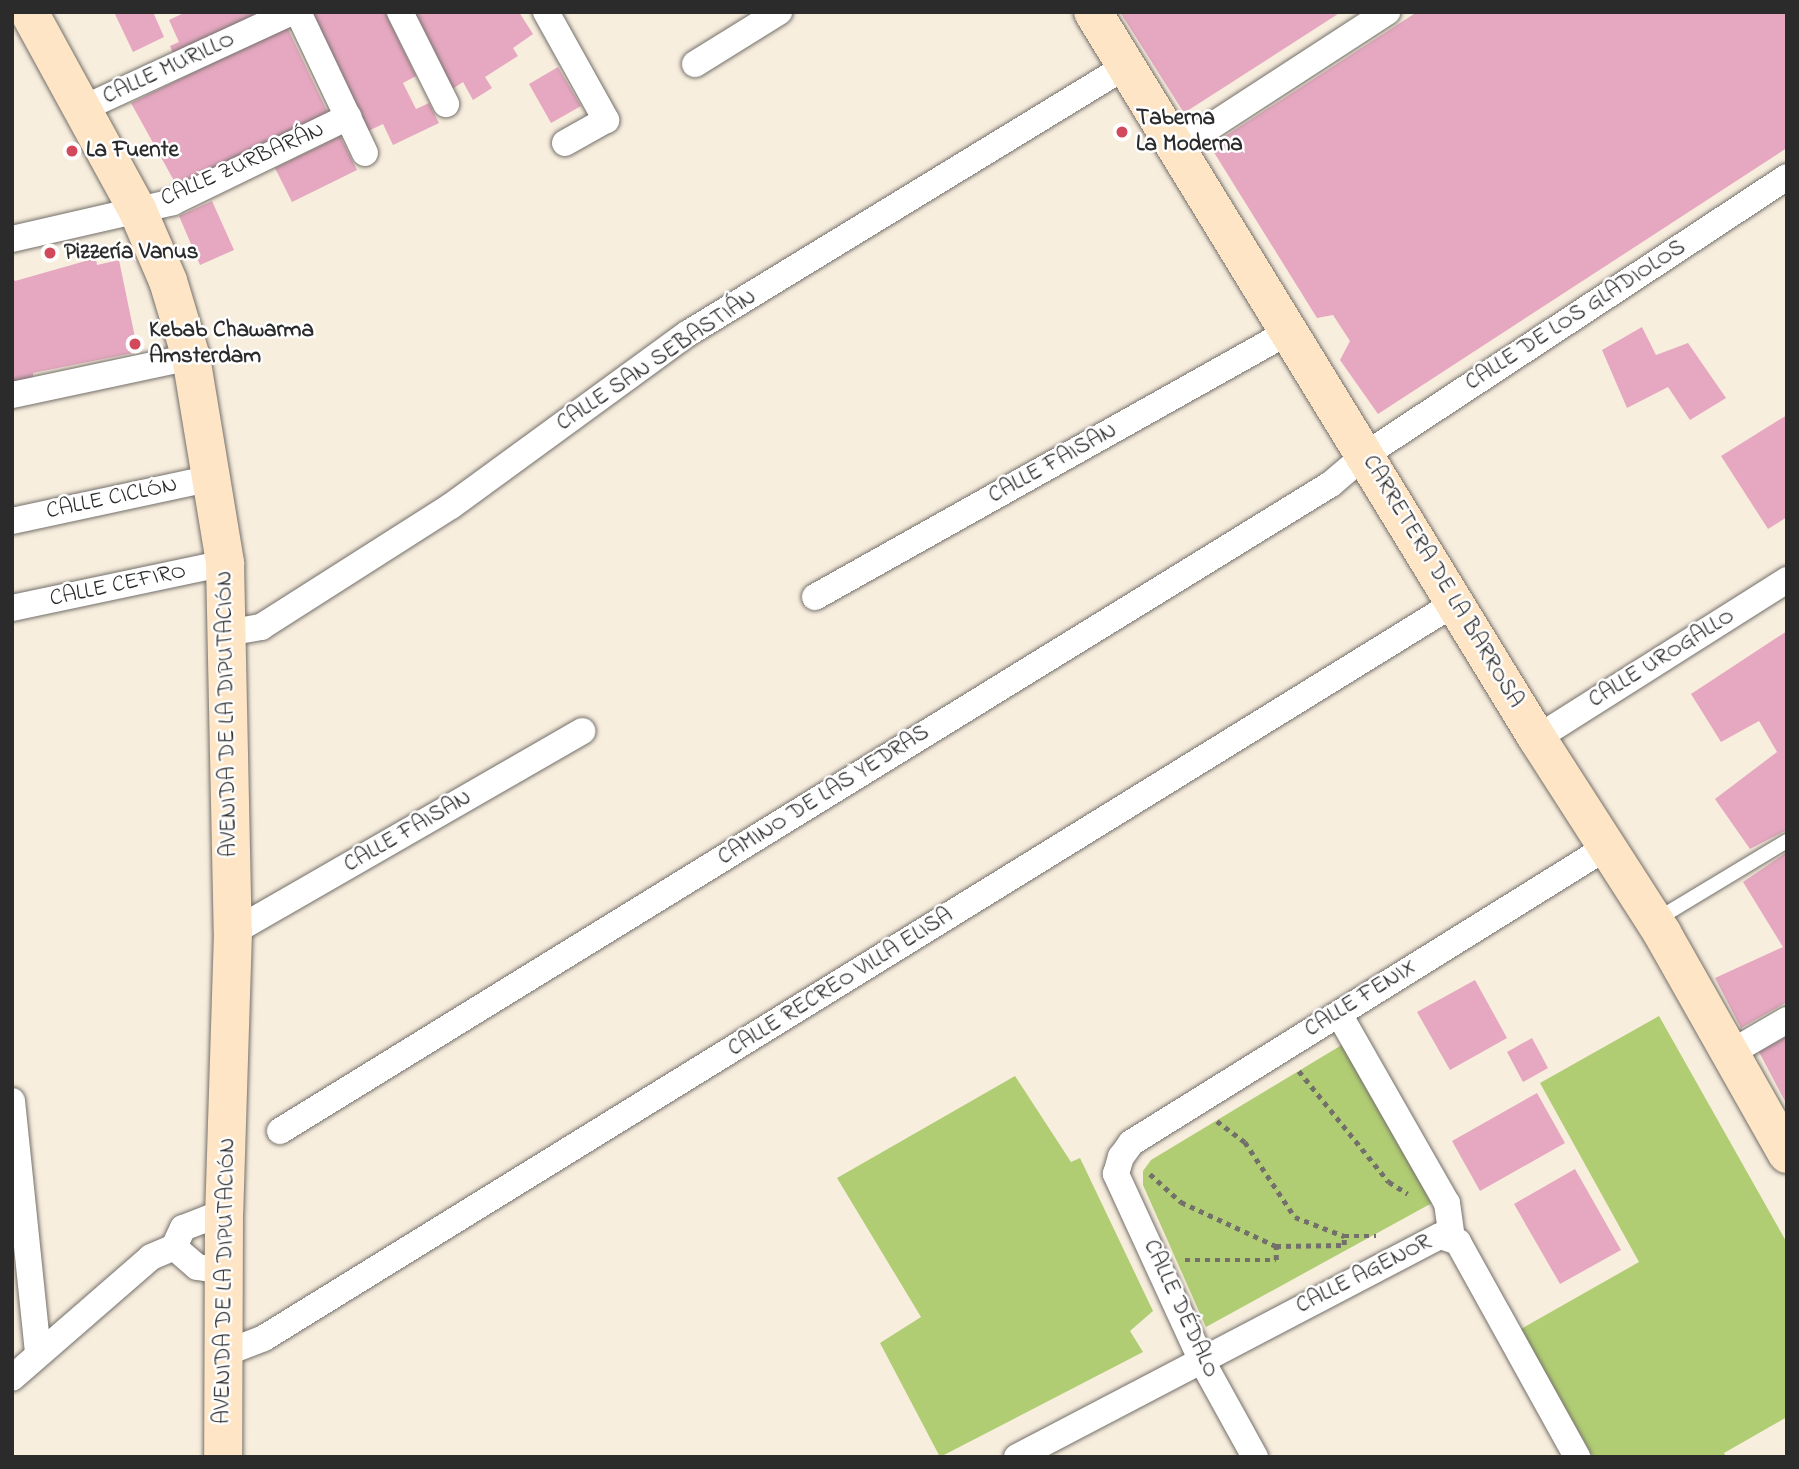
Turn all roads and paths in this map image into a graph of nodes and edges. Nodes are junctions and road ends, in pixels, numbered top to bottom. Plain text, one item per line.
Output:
1 (29, 12) edge
2 (292, 12) edge
3 (298, 12) edge
4 (400, 12) edge
5 (546, 12) edge
6 (779, 12) edge
7 (1093, 12) edge
8 (1387, 12) edge
9 (695, 64) dead end
10 (1126, 66) junction
11 (446, 104) dead end
12 (83, 108) junction
13 (348, 117) junction
14 (565, 144) dead end
15 (1176, 149) junction
16 (365, 153) dead end
17 (1787, 177) edge
18 (137, 209) junction
19 (12, 239) edge
20 (1290, 331) junction
21 (191, 357) junction
22 (12, 396) edge
23 (1365, 455) junction
24 (212, 478) junction
25 (12, 521) edge
26 (225, 563) junction
27 (1787, 580) edge
28 (815, 597) dead end
29 (1455, 603) junction
30 (12, 608) edge
31 (227, 633) junction
32 (582, 731) dead end
33 (1537, 738) junction
34 (1787, 841) edge
35 (1607, 847) junction
36 (1655, 921) junction
37 (233, 932) junction
38 (1339, 1014) junction
39 (1787, 1020) edge
40 (1282, 1048) junction
41 (1732, 1052) junction
42 (12, 1101) edge
43 (1194, 1104) junction
44 (280, 1131) dead end
45 (15, 1146) edge
46 (1787, 1154) edge
47 (1121, 1157) junction
48 (1447, 1203) junction
49 (224, 1212) junction
50 (1343, 1236) junction
51 (1452, 1238) junction
52 (1276, 1246) junction
53 (174, 1247) junction
54 (1410, 1250) junction
55 (1156, 1261) junction
56 (224, 1271) junction
57 (21, 1285) edge
58 (38, 1354) junction
59 (223, 1354) junction
60 (1201, 1359) junction
61 (12, 1378) edge
62 (223, 1457) edge
63 (1017, 1457) edge
64 (1255, 1457) edge
65 (1577, 1457) edge

1 - 12 street, AVENIDA DE LA DIPUTACIÓN
2 - 12 street, CALLE MURILLO
3 - 13 street
4 - 11 street
5 - 14 street
6 - 9 street
7 - 10 street, CARRETERA DE LA BARROSA
8 - 15 street
10 - 15 street, CARRETERA DE LA BARROSA
10 - 31 street, CALLE SAN SEBASTIÁN
12 - 18 street, AVENIDA DE LA DIPUTACIÓN
13 - 16 street
13 - 18 street, CALLE ZURBARÁN
15 - 20 street, CARRETERA DE LA BARROSA
17 - 23 street, CALLE DE LOS GLADIOLOS
18 - 19 street, CALLE ZURBARÁN
18 - 21 street, AVENIDA DE LA DIPUTACIÓN
20 - 23 street, CARRETERA DE LA BARROSA
20 - 28 street, CALLE FAISAN
21 - 22 street
21 - 24 street, AVENIDA DE LA DIPUTACIÓN
23 - 29 street, CARRETERA DE LA BARROSA
23 - 44 street, CAMINO DE LAS YEDRAS
24 - 25 street, CALLE CICLÓN
24 - 26 street, AVENIDA DE LA DIPUTACIÓN
26 - 30 street, CALLE CEFIRO
26 - 31 street, AVENIDA DE LA DIPUTACIÓN
27 - 33 street, CALLE UROGALLO
29 - 33 street, CARRETERA DE LA BARROSA
29 - 59 street, CALLE RECREO VILLA ELISA
31 - 37 street, AVENIDA DE LA DIPUTACIÓN
32 - 37 street, CALLE FAISAN
33 - 35 street, CARRETERA DE LA BARROSA
34 - 36 lane
35 - 36 street, CARRETERA DE LA BARROSA
35 - 38 street, CALLE FENIX
36 - 41 street, CARRETERA DE LA BARROSA
37 - 49 street, AVENIDA DE LA DIPUTACIÓN
38 - 40 street, CALLE FENIX
38 - 48 street
39 - 41 street
40 - 43 street, CALLE FENIX
40 - 48 path
41 - 46 street, CARRETERA DE LA BARROSA
42 - 45 street
43 - 47 street, CALLE FENIX
43 - 50 path
45 - 57 street
47 - 52 path
47 - 55 street, CALLE DÉDALO
48 - 51 street
49 - 53 street
49 - 56 street, AVENIDA DE LA DIPUTACIÓN
50 - 52 path
50 - 54 path
51 - 54 street, CALLE AGENOR
51 - 65 street, CALLE AGENOR
52 - 55 path
53 - 56 street
53 - 58 street
54 - 60 street, CALLE AGENOR
55 - 60 street, CALLE DÉDALO
56 - 59 street, AVENIDA DE LA DIPUTACIÓN
57 - 58 street
58 - 61 street
59 - 62 street, AVENIDA DE LA DIPUTACIÓN
60 - 63 street, CALLE AGENOR
60 - 64 street, CALLE DÉDALO

